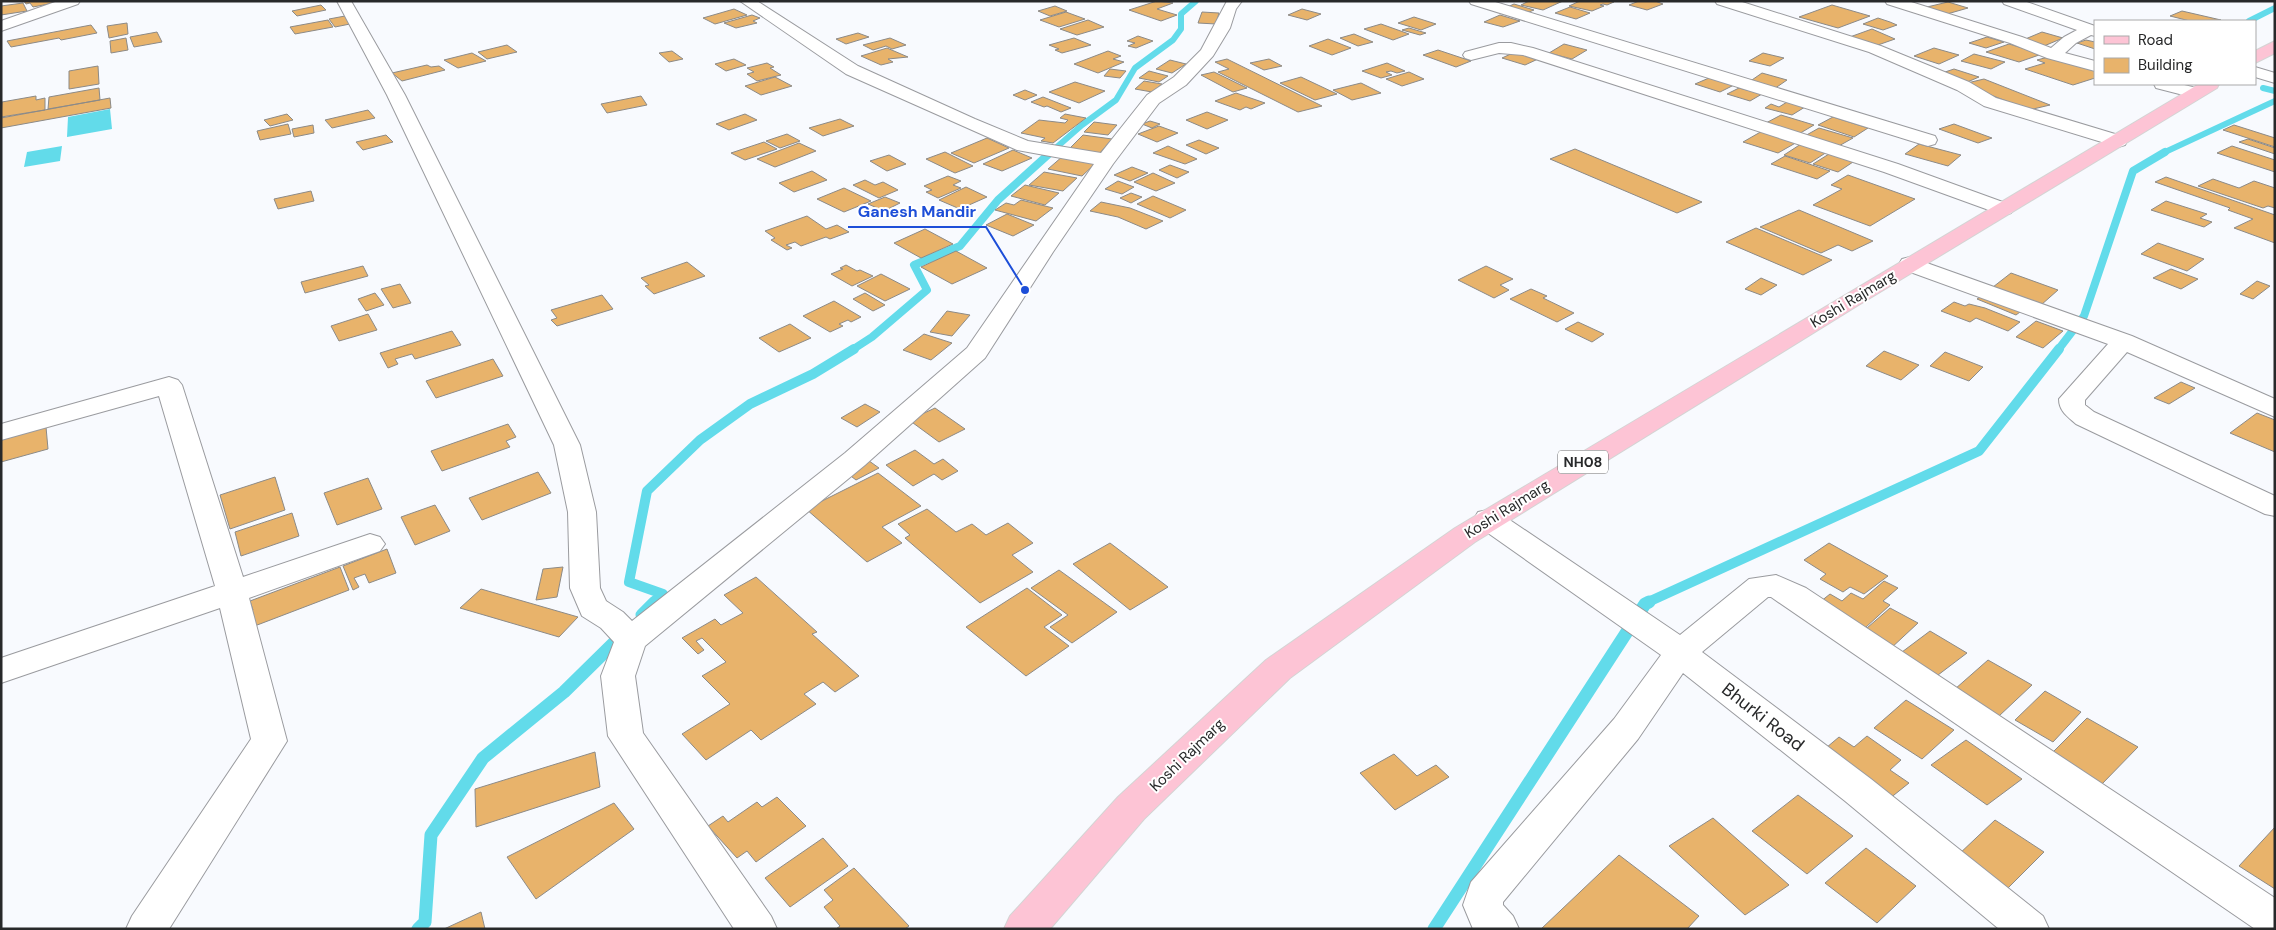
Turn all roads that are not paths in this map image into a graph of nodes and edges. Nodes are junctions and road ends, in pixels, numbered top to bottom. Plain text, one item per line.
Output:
1 (73, 1) edge
2 (344, 1) edge
3 (747, 1) edge
4 (1235, 1) edge
5 (1476, 1) edge
6 (1722, 1) edge
7 (1892, 1) edge
8 (2009, 1) edge
9 (1, 26) edge
10 (2092, 30) edge
11 (2275, 46) edge
12 (1638, 51) junction
13 (1471, 55) dead end
14 (2053, 55) junction
15 (2256, 57) edge
16 (2094, 66) edge
17 (1594, 72) junction
18 (2256, 72) edge
19 (2275, 78) edge
20 (2172, 85) edge
21 (2203, 88) edge
22 (1928, 140) dead end
23 (2118, 141) junction
24 (1106, 160) junction
25 (2004, 209) junction
26 (1910, 264) junction
27 (2111, 337) junction
28 (2275, 409) edge
29 (1, 432) edge
30 (2275, 507) edge
31 (1488, 519) junction
32 (370, 544) dead end
33 (232, 592) junction
34 (623, 631) junction
35 (1669, 645) junction
36 (1, 671) edge
37 (2275, 920) edge
38 (146, 929) edge
39 (757, 929) edge
40 (1024, 929) edge
41 (1500, 929) edge
42 (2029, 929) edge

1 - 9 street
2 - 34 street
3 - 24 street
4 - 24 street
5 - 12 street
6 - 23 street
7 - 14 street
8 - 10 street
10 - 14 street
11 - 15 main road
12 - 17 street
12 - 22 street
13 - 17 street
14 - 16 street
17 - 25 street
18 - 19 street
20 - 21 street
21 - 23 main road, Koshi Rajmarg / NH08
23 - 25 main road, Koshi Rajmarg / NH08
24 - 34 street
25 - 26 main road, Koshi Rajmarg / NH08
26 - 27 street
26 - 31 main road, Koshi Rajmarg / NH08
27 - 28 street
27 - 30 street
29 - 33 street
31 - 35 street, Bhurki Road
31 - 40 main road, Koshi Rajmarg / NH08
32 - 33 street
33 - 36 street
33 - 38 street
34 - 39 street
35 - 37 street
35 - 41 street
35 - 42 street, Bhurki Road

